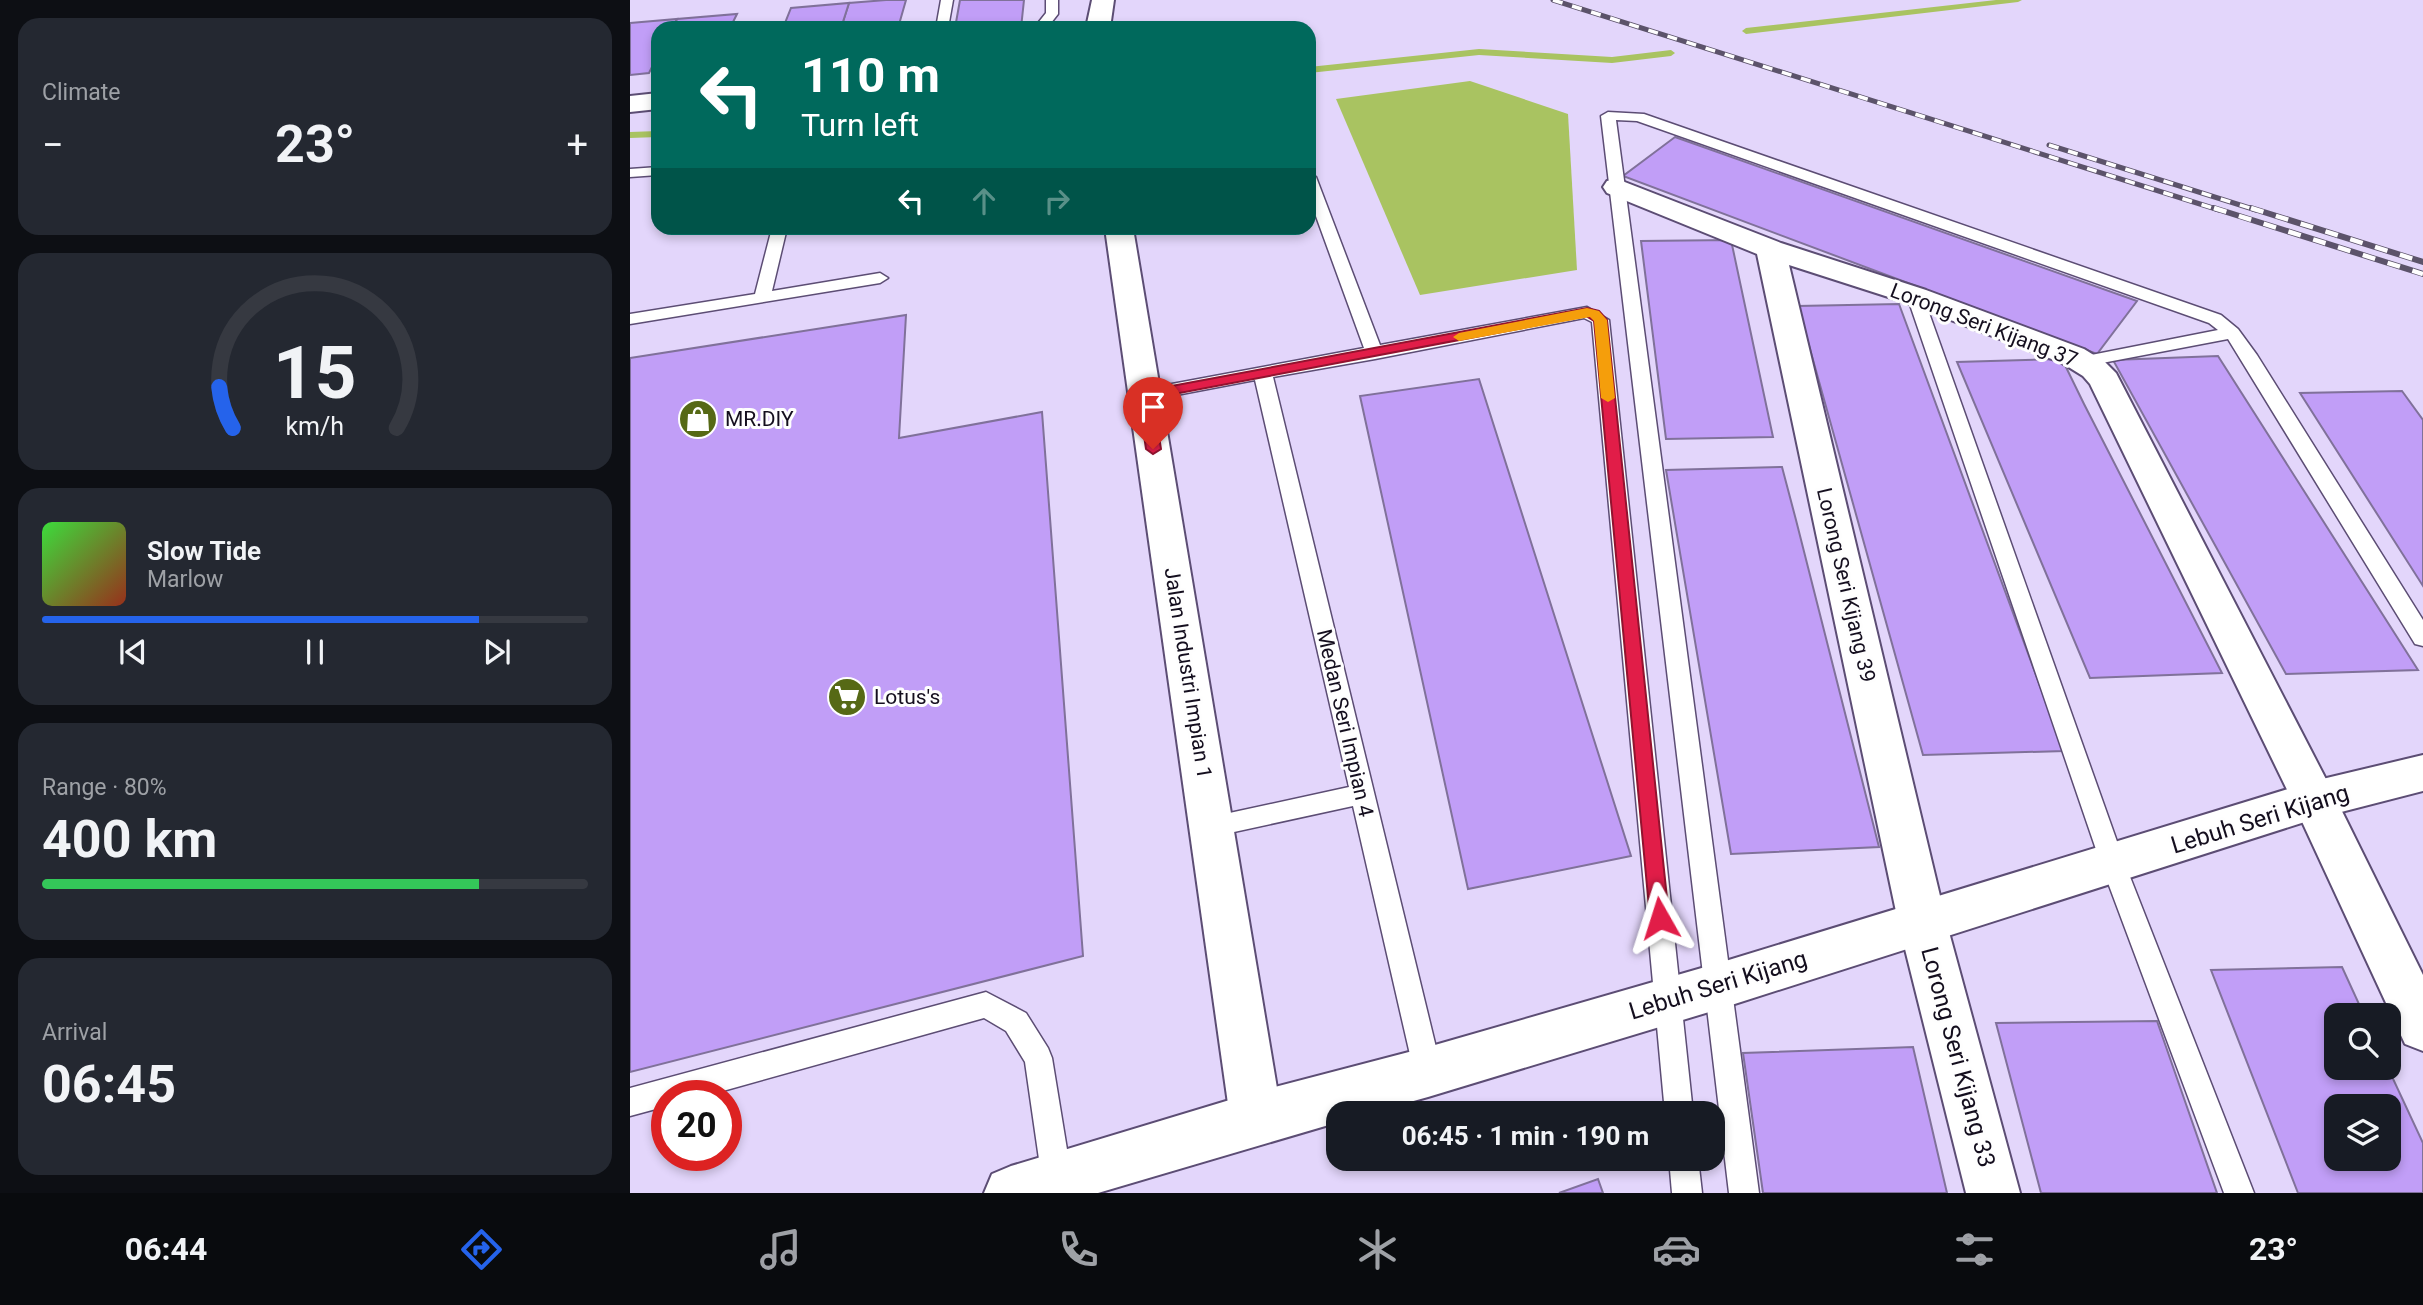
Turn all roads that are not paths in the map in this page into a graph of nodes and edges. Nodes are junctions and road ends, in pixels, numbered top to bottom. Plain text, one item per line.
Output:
1 (947, 0) edge
2 (1052, 0) edge
3 (1103, 0) edge
4 (943, 21) edge
5 (1046, 21) edge
6 (1099, 21) edge
7 (651, 102) edge
8 (630, 104) edge
9 (651, 171) edge
10 (630, 173) edge
11 (1617, 187) junction
12 (1316, 196) edge
13 (777, 235) edge
14 (1120, 235) edge
15 (1771, 249) junction
16 (880, 278) dead end
17 (1915, 296) junction
18 (762, 297) junction
19 (630, 319) edge
20 (2232, 333) junction
21 (1375, 354) junction
22 (2081, 362) junction
23 (1263, 374) junction
24 (1145, 395) junction
25 (2423, 638) edge
26 (2423, 773) edge
27 (1362, 794) junction
28 (2314, 800) junction
29 (1211, 827) junction
30 (2113, 864) junction
31 (1922, 921) junction
32 (1719, 986) junction
33 (1668, 1000) junction
34 (2423, 1027) edge
35 (1428, 1072) junction
36 (1678, 1101) edge
37 (630, 1102) edge
38 (1256, 1118) junction
39 (1685, 1171) edge
40 (1042, 1189) edge
41 (1687, 1193) edge
42 (1744, 1193) edge
43 (1993, 1193) edge
44 (2239, 1193) edge

1 - 4 lane
2 - 5 lane
3 - 6 street
7 - 8 street
9 - 10 lane
11 - 15 street, Lorong Seri Kijang 37
11 - 20 lane
11 - 32 lane
12 - 21 lane
13 - 18 lane
14 - 24 street, Jalan Industri Impian 1
15 - 17 street, Lorong Seri Kijang 37
15 - 31 street, Lorong Seri Kijang 39
16 - 18 lane
17 - 22 street, Lorong Seri Kijang 37
17 - 30 lane
18 - 19 lane
20 - 22 lane
20 - 25 lane
21 - 23 lane
21 - 33 lane
22 - 28 street, Lorong Seri Kijang 37
23 - 24 lane
23 - 27 lane, Medan Seri Impian 4
24 - 29 street, Jalan Industri Impian 1
26 - 28 street, Lebuh Seri Kijang
27 - 29 lane
27 - 35 lane, Medan Seri Impian 4
28 - 30 street, Lebuh Seri Kijang
28 - 34 street, Lorong Seri Kijang 37
29 - 38 street, Jalan Industri Impian 1
30 - 31 street, Lebuh Seri Kijang
30 - 44 lane
31 - 32 street, Lebuh Seri Kijang
31 - 43 street, Lorong Seri Kijang 33
32 - 33 street, Lebuh Seri Kijang
32 - 42 lane
33 - 35 street, Lebuh Seri Kijang
33 - 36 lane
35 - 38 street, Lebuh Seri Kijang
37 - 40 lane
38 - 40 street, Lebuh Seri Kijang
39 - 41 lane

